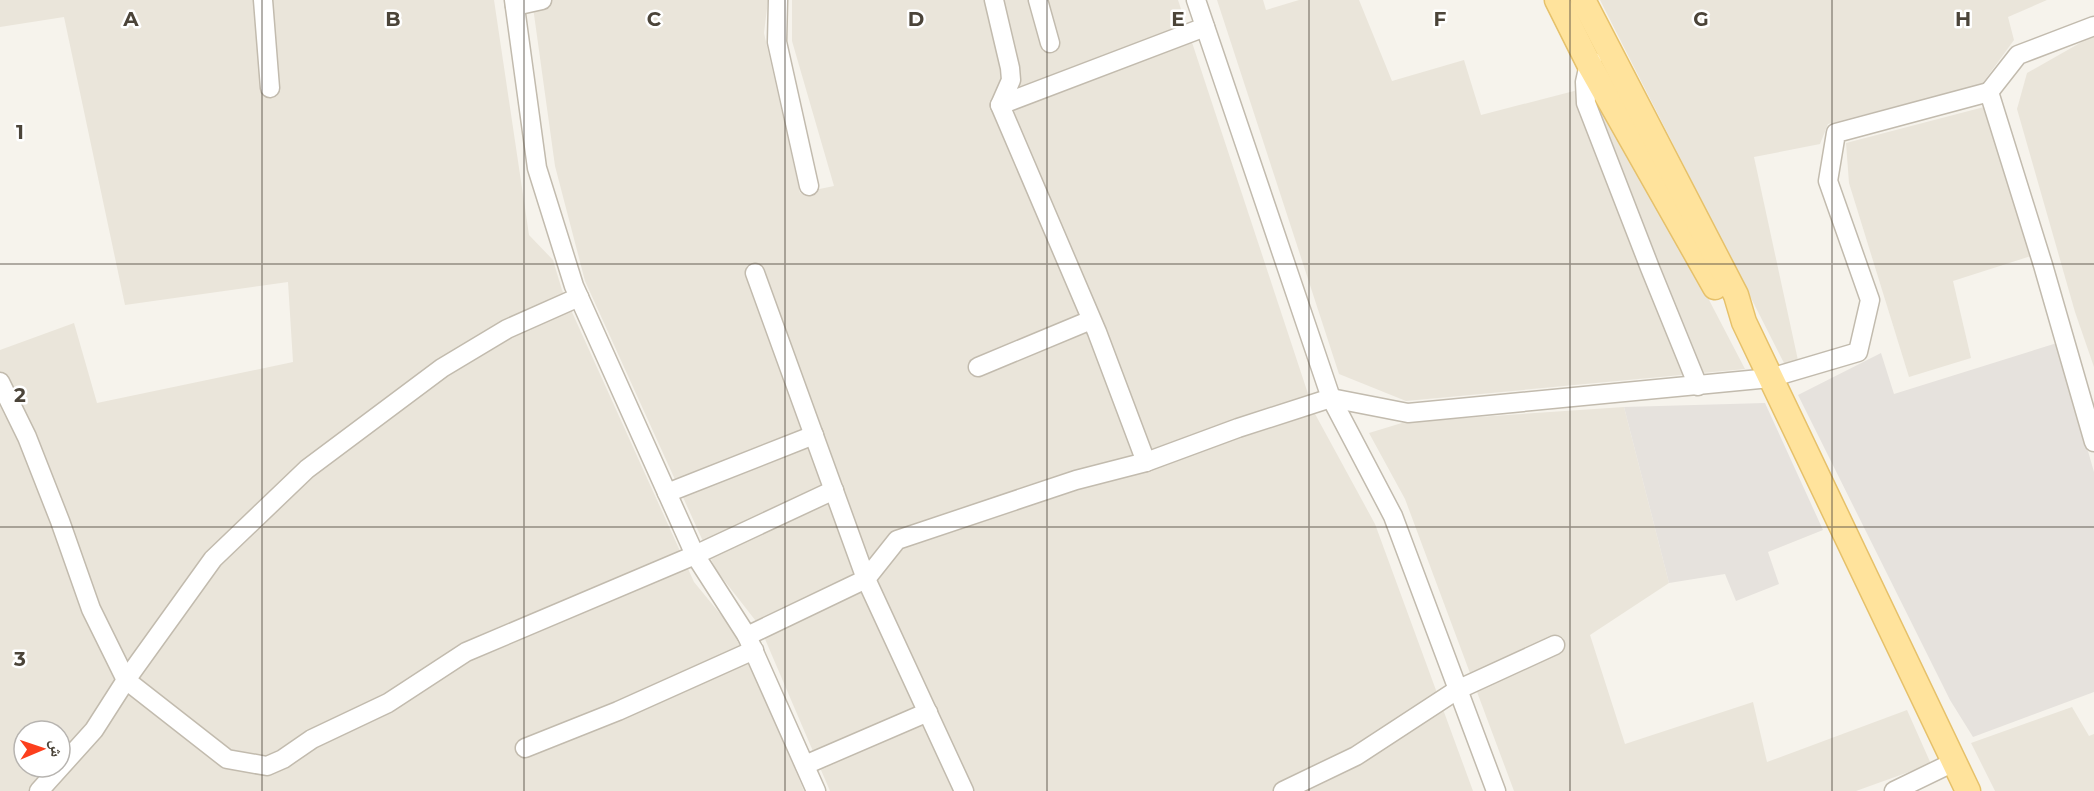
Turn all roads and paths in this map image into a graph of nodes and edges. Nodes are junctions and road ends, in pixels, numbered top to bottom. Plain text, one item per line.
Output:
1 (263, 0) edge
2 (542, 0) edge
3 (778, 0) edge
4 (994, 0) edge
5 (1038, 0) edge
6 (1196, 0) edge
7 (1557, 0) edge
8 (1583, 0) edge
9 (515, 3) edge
10 (2094, 26) edge
11 (1205, 27) junction
12 (1050, 43) dead end
13 (1609, 50) junction
14 (1588, 64) junction
15 (270, 88) dead end
16 (1989, 92) junction
17 (1000, 105) junction
18 (809, 186) dead end
19 (755, 273) dead end
20 (579, 297) junction
21 (1091, 320) junction
22 (1744, 322) junction
23 (978, 367) dead end
24 (1770, 378) junction
25 (0, 382) edge
26 (1698, 386) junction
27 (1331, 398) junction
28 (814, 435) junction
29 (2093, 435) edge
30 (1146, 462) junction
31 (834, 490) junction
32 (667, 493) junction
33 (695, 555) junction
34 (866, 579) junction
35 (751, 643) junction
36 (1555, 645) dead end
37 (126, 680) junction
38 (1457, 690) junction
39 (928, 712) junction
40 (525, 748) dead end
41 (805, 765) junction
42 (1959, 782) edge
43 (39, 791) edge
44 (816, 791) edge
45 (964, 791) edge
46 (1283, 791) edge
47 (1496, 791) edge
48 (1894, 791) edge

1 - 15 street
2 - 9 street
3 - 18 street
4 - 17 street
5 - 12 street
6 - 11 street
7 - 14 main road
8 - 13 main road
9 - 20 street
10 - 16 street
11 - 17 street
11 - 27 street
13 - 14 street
13 - 22 main road
14 - 22 main road
14 - 26 street
16 - 24 street
16 - 29 street
17 - 21 street
19 - 28 street
20 - 32 street
20 - 37 street
21 - 23 street
21 - 30 street
22 - 24 main road
24 - 26 street
24 - 42 main road
25 - 37 street
26 - 27 street
27 - 30 street
27 - 38 street
28 - 31 street
28 - 32 street
30 - 34 street
31 - 33 street
31 - 34 street
32 - 33 street
33 - 35 street
33 - 37 street
34 - 35 street
34 - 39 street
35 - 40 street
35 - 41 street
36 - 38 street
37 - 43 street
38 - 46 street
38 - 47 street
39 - 41 street
39 - 45 street
41 - 44 street
42 - 48 street

